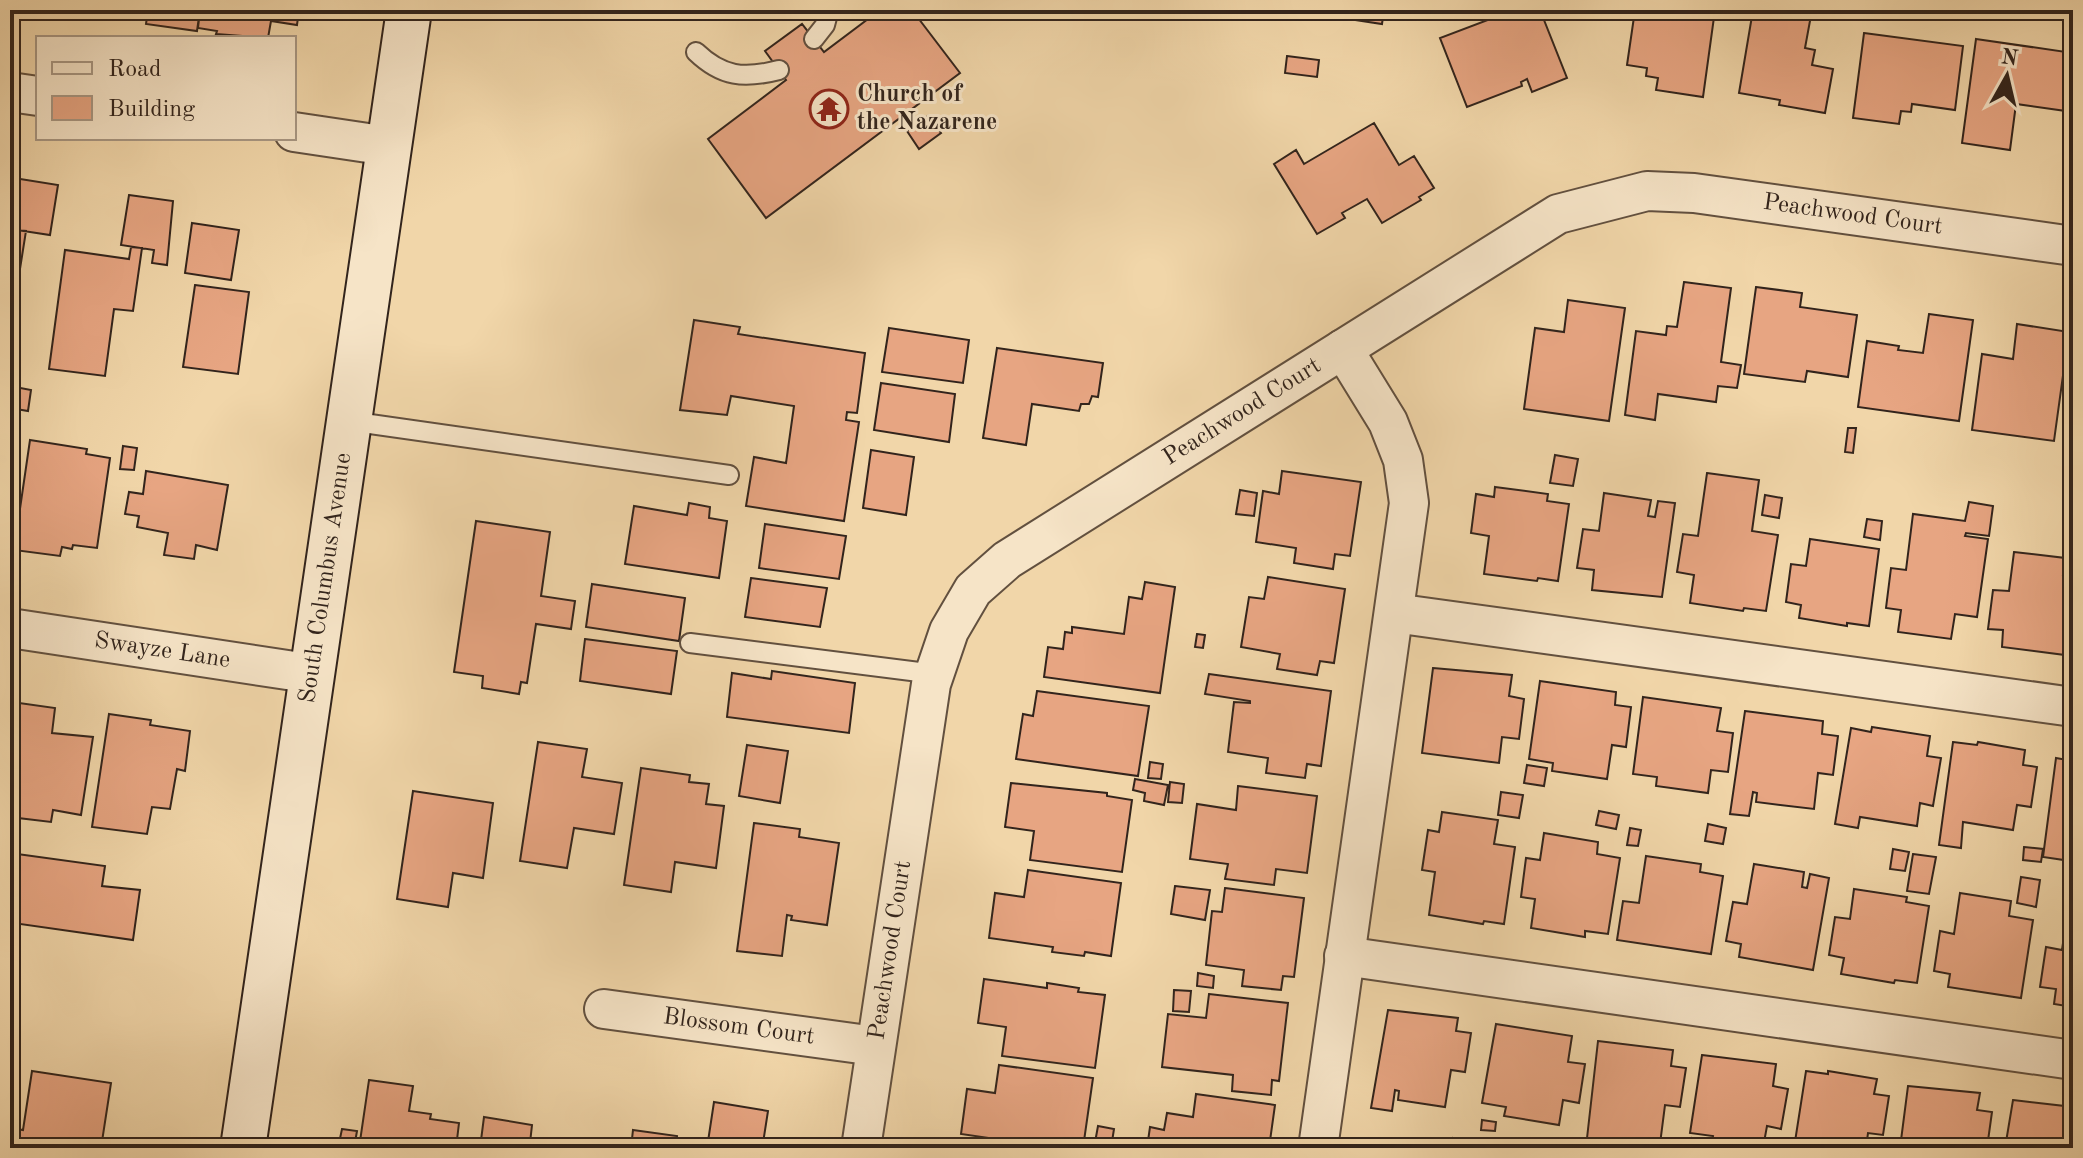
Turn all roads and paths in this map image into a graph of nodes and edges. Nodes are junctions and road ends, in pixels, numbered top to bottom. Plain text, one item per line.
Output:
1 (409, 10) edge
2 (829, 10) edge
3 (814, 39) dead end
4 (696, 52) dead end
5 (779, 70) dead end
6 (10, 92) edge
7 (36, 96) edge
8 (296, 132) edge
9 (388, 146) junction
10 (2073, 246) edge
11 (1343, 349) junction
12 (349, 421) junction
13 (729, 475) dead end
14 (1394, 613) junction
15 (10, 628) edge
16 (690, 643) dead end
17 (314, 674) junction
18 (935, 674) junction
19 (2073, 707) edge
20 (1344, 956) junction
21 (604, 1009) dead end
22 (875, 1046) junction
23 (2073, 1060) edge
24 (243, 1148) edge
25 (861, 1148) edge
26 (1318, 1148) edge

1 - 9 main road, South Columbus Avenue
2 - 3 lane
4 - 5 lane
6 - 7 street
8 - 9 street
9 - 12 main road, South Columbus Avenue
10 - 11 street, Peachwood Court
11 - 14 street
11 - 18 street, Peachwood Court
12 - 13 lane
12 - 17 main road, South Columbus Avenue
14 - 19 street
14 - 20 street
15 - 17 street, Swayze Lane
16 - 18 lane
17 - 24 main road, South Columbus Avenue
18 - 22 street, Peachwood Court
20 - 23 street
20 - 26 street
21 - 22 street, Blossom Court
22 - 25 street, Peachwood Court

